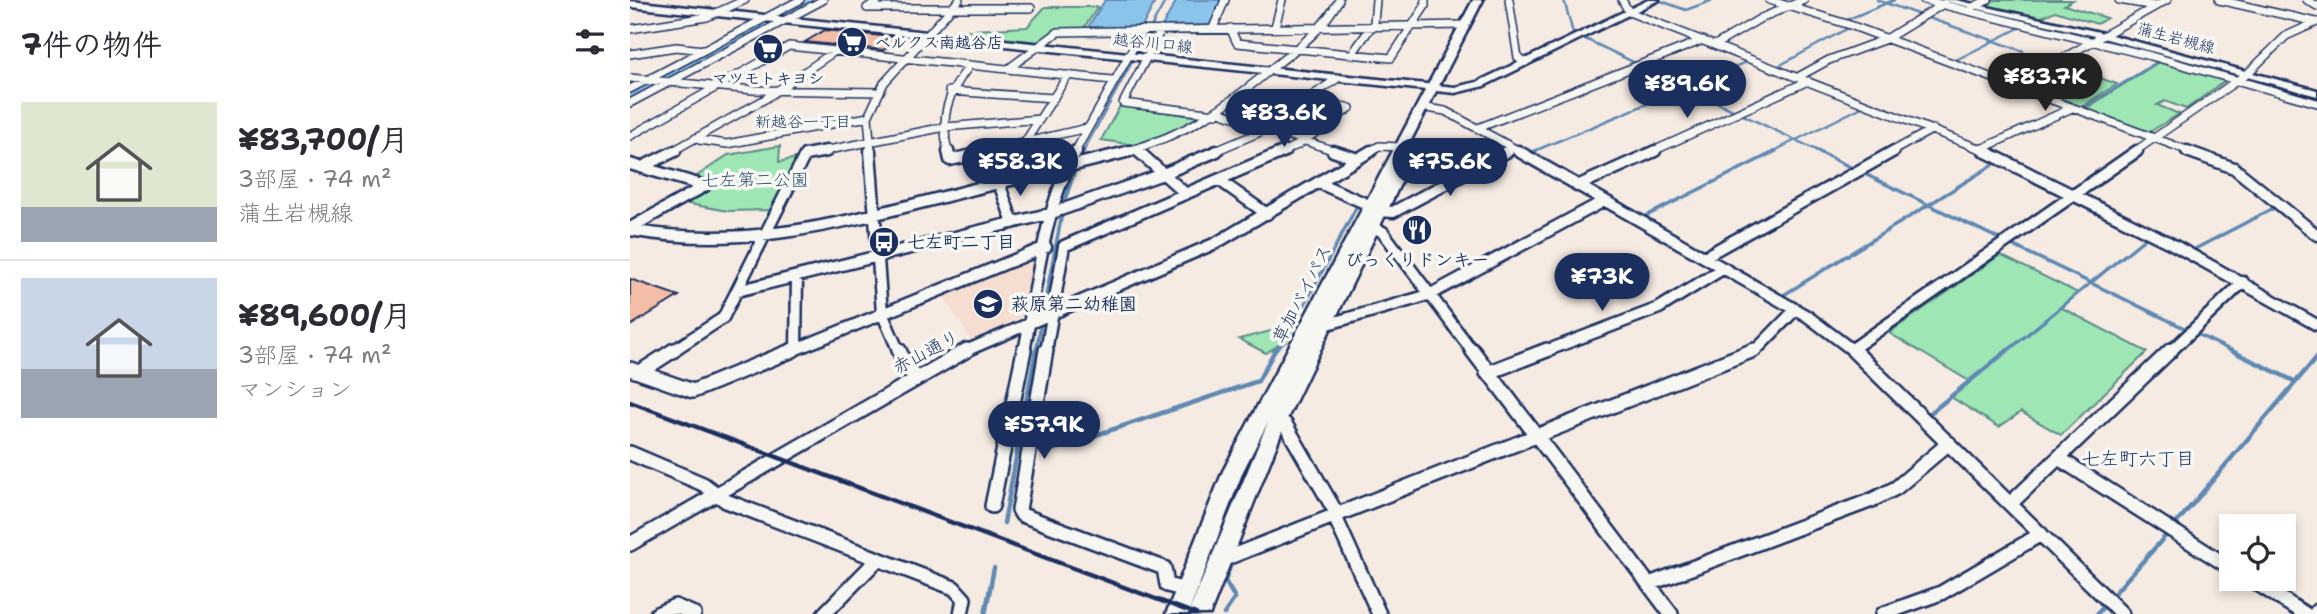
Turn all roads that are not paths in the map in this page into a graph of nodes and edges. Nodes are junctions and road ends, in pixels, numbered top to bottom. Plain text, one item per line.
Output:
1 (745, 0) edge
2 (800, 0) edge
3 (823, 0) edge
4 (879, 0) edge
5 (959, 0) edge
6 (1225, 0) edge
7 (1282, 0) edge
8 (1339, 0) edge
9 (1376, 0) edge
10 (1425, 0) edge
11 (1478, 0) edge
12 (1486, 0) edge
13 (1509, 0) edge
14 (1622, 0) edge
15 (1655, 0) edge
16 (1769, 0) edge
17 (1804, 0) edge
18 (1924, 0) edge
19 (1989, 0) edge
20 (2119, 0) edge
21 (2167, 0) edge
22 (2220, 0) edge
23 (2307, 0) edge
24 (1944, 2) edge
25 (630, 4) edge
26 (1788, 6) junction
27 (2155, 6) junction
28 (2317, 6) edge
29 (1973, 7) junction
30 (1031, 8) dead end
31 (950, 9) junction
32 (1629, 12) junction
33 (716, 14) junction
34 (764, 19) junction
35 (784, 21) junction
36 (2317, 22) edge
37 (1413, 25) junction
38 (1465, 25) junction
39 (1324, 26) junction
40 (1373, 26) junction
41 (1275, 27) junction
42 (1213, 28) junction
43 (1230, 28) junction
44 (630, 29) edge
45 (1143, 30) junction
46 (1161, 30) junction
47 (928, 35) junction
48 (2101, 35) junction
49 (1886, 39) junction
50 (1703, 40) junction
51 (2091, 42) junction
52 (1715, 45) junction
53 (1038, 47) junction
54 (1298, 49) junction
55 (704, 50) junction
56 (835, 51) junction
57 (630, 54) edge
58 (1352, 54) junction
59 (1126, 56) junction
60 (907, 58) junction
61 (1147, 58) junction
62 (1526, 62) junction
63 (970, 65) junction
64 (1008, 69) junction
65 (1270, 71) junction
66 (2248, 74) junction
67 (1068, 75) junction
68 (1798, 77) junction
69 (630, 78) edge
70 (1338, 78) junction
71 (1112, 80) junction
72 (2238, 80) junction
73 (646, 81) junction
74 (1808, 81) junction
75 (669, 82) junction
76 (717, 86) junction
77 (2013, 86) junction
78 (1436, 88) junction
79 (630, 89) edge
80 (782, 90) junction
81 (949, 91) junction
82 (878, 92) junction
83 (2317, 93) edge
84 (1054, 98) junction
85 (1310, 98) junction
86 (630, 103) edge
87 (2317, 103) edge
88 (1426, 108) junction
89 (2072, 108) junction
90 (1218, 113) junction
91 (868, 117) junction
92 (1040, 119) junction
93 (942, 127) junction
94 (1087, 128) junction
95 (1267, 128) junction
96 (1479, 128) junction
97 (1933, 129) junction
98 (630, 136) edge
99 (699, 139) junction
100 (2156, 139) junction
101 (1025, 142) junction
102 (1307, 142) junction
103 (869, 143) junction
104 (1400, 147) junction
105 (1513, 148) junction
106 (1136, 149) junction
107 (1981, 149) junction
108 (1358, 159) junction
109 (630, 164) edge
110 (1067, 166) junction
111 (642, 167) junction
112 (1163, 174) junction
113 (1219, 180) junction
114 (999, 183) junction
115 (1320, 183) junction
116 (1577, 186) junction
117 (1186, 194) junction
118 (2073, 194) junction
119 (1604, 201) junction
120 (1374, 208) junction
121 (874, 213) junction
122 (1052, 213) junction
123 (1267, 214) junction
124 (1013, 223) junction
125 (1371, 226) junction
126 (630, 229) edge
127 (765, 235) junction
128 (2317, 235) edge
129 (1046, 247) junction
130 (1704, 257) junction
131 (876, 259) junction
132 (1724, 268) junction
133 (797, 277) junction
134 (2243, 282) junction
135 (737, 291) junction
136 (1429, 295) junction
137 (1796, 309) junction
138 (882, 313) junction
139 (1053, 313) junction
140 (1032, 321) junction
141 (2317, 325) edge
142 (1321, 326) junction
143 (796, 348) junction
144 (1852, 349) junction
145 (635, 370) edge
146 (1487, 373) junction
147 (915, 376) junction
148 (1277, 421) junction
149 (1535, 437) junction
150 (1949, 443) junction
151 (630, 453) edge
152 (2060, 460) junction
153 (716, 494) junction
154 (2010, 504) junction
155 (992, 506) dead end
156 (1337, 517) junction
157 (2041, 534) junction
158 (630, 544) edge
159 (878, 559) junction
160 (2219, 560) edge
161 (1218, 562) junction
162 (1649, 584) junction
163 (1186, 590) junction
164 (2269, 591) edge
165 (657, 614) edge
166 (694, 614) edge
167 (824, 614) edge
168 (961, 614) edge
169 (1177, 614) edge
170 (1199, 614) edge
171 (1379, 614) edge
172 (1671, 614) edge
173 (1883, 614) edge
174 (2122, 614) edge
175 (2305, 614) edge

1 - 33 street
2 - 34 street
3 - 35 street
4 - 31 street
5 - 31 street
6 - 42 street
7 - 41 street
8 - 39 street
9 - 40 street
10 - 37 street
11 - 38 highway, 草加バイパス
12 - 78 highway, 草加バイパス
13 - 62 street
14 - 32 street
15 - 32 main road, 越谷川口線
16 - 26 street
17 - 26 street
18 - 24 street
19 - 29 street
20 - 27 street
21 - 27 street
22 - 36 street
23 - 28 street
24 - 29 main road, 蒲生岩槻線
24 - 49 street
24 - 51 street
25 - 33 main road, 越谷川口線
26 - 49 street
26 - 52 street
27 - 48 street
29 - 48 main road, 蒲生岩槻線
30 - 31 street
31 - 47 street
32 - 50 street
32 - 62 main road, 越谷川口線
33 - 34 main road, 越谷川口線
33 - 44 street
34 - 35 main road, 越谷川口線
34 - 55 street
35 - 47 main road, 越谷川口線
35 - 75 street
36 - 66 street
37 - 38 street
37 - 40 street
37 - 58 street
38 - 78 highway, 草加バイパス
39 - 40 street
39 - 41 street
39 - 54 street
40 - 58 street
41 - 43 street
42 - 43 street
42 - 46 street
43 - 54 street
45 - 46 street
45 - 53 street
45 - 59 street
46 - 61 street
47 - 53 main road, 越谷川口線
47 - 60 street
48 - 51 street
48 - 66 main road, 蒲生岩槻線
49 - 68 street
49 - 77 street
50 - 52 street
50 - 96 street
51 - 72 street
51 - 77 street
52 - 68 street
53 - 59 main road, 越谷川口線
53 - 64 street
54 - 58 street
54 - 65 street
55 - 57 street
55 - 73 street
56 - 60 street
56 - 76 street
56 - 80 street
59 - 61 main road, 越谷川口線
59 - 71 street
60 - 63 street
60 - 82 street
61 - 65 main road, 越谷川口線
61 - 90 street
62 - 78 main road, 越谷川口線
63 - 64 street
63 - 81 street
64 - 67 street
65 - 70 main road, 越谷川口線
65 - 90 street
66 - 72 street
66 - 83 main road, 蒲生岩槻線
67 - 71 street
67 - 84 street
68 - 74 street
69 - 73 street
70 - 78 main road, 越谷川口線
70 - 85 street
71 - 94 street
72 - 87 street
72 - 100 street
73 - 75 street
73 - 79 street
74 - 97 street
74 - 116 street
75 - 76 street
75 - 86 street
76 - 80 street
76 - 98 street
77 - 89 street
78 - 88 highway, 草加バイパス
80 - 82 street
80 - 99 street
81 - 84 street
81 - 93 street
82 - 91 street
84 - 92 street
85 - 95 street
85 - 102 street
88 - 96 street
88 - 104 highway, 草加バイパス
88 - 120 highway, 草加バイパス
89 - 100 street
89 - 107 street
90 - 95 street
90 - 106 street
91 - 99 street
91 - 103 street
92 - 93 street
92 - 101 street
93 - 101 street
93 - 103 street
94 - 101 street
94 - 110 street
95 - 102 street
95 - 112 street
96 - 105 street
97 - 107 street
97 - 130 street
99 - 111 street
100 - 118 street
100 - 128 street
102 - 108 street
102 - 113 street
103 - 121 street
103 - 127 street
104 - 108 street, 赤山通り
104 - 120 highway, 草加バイパス
105 - 116 street
105 - 120 street
106 - 110 street
106 - 112 street
107 - 118 street
108 - 115 street, 赤山通り
109 - 111 street
110 - 114 street
110 - 122 street
111 - 126 street
112 - 117 street
112 - 122 street
113 - 117 street
113 - 123 street
114 - 121 street
114 - 124 street
115 - 120 street
115 - 123 street, 赤山通り
116 - 119 street
117 - 139 street
118 - 134 street
118 - 144 street
119 - 130 street
119 - 136 street
120 - 125 highway, 草加バイパス
120 - 163 highway, 草加バイパス
121 - 127 street
121 - 131 street
122 - 124 street
122 - 129 street
123 - 139 street, 赤山通り
124 - 131 street
125 - 136 street
125 - 142 highway, 草加バイパス
126 - 127 street
127 - 135 street
129 - 138 street
129 - 140 street
130 - 132 street
131 - 133 street
131 - 138 street
132 - 137 street
132 - 146 street
133 - 135 street
133 - 143 street
134 - 141 street
134 - 152 street
135 - 145 street
136 - 142 street
136 - 146 street
137 - 144 street
137 - 149 street
138 - 143 street
138 - 147 street
139 - 140 street, 赤山通り
139 - 163 street
140 - 147 street, 赤山通り
140 - 155 street
142 - 148 highway, 草加バイパス
143 - 145 street
144 - 150 street
146 - 149 street
147 - 153 street, 赤山通り
148 - 156 street
148 - 161 highway, 草加バイパス
149 - 156 street
149 - 162 street
150 - 154 street
150 - 162 street
151 - 153 street
152 - 154 street
152 - 160 street
153 - 158 street, 赤山通り
153 - 159 street
154 - 157 street
156 - 161 street
156 - 171 street
157 - 173 street
157 - 174 street
159 - 167 street
159 - 168 street
161 - 170 highway, 草加バイパス
162 - 172 street
163 - 169 highway, 草加バイパス
164 - 175 street
165 - 166 street

